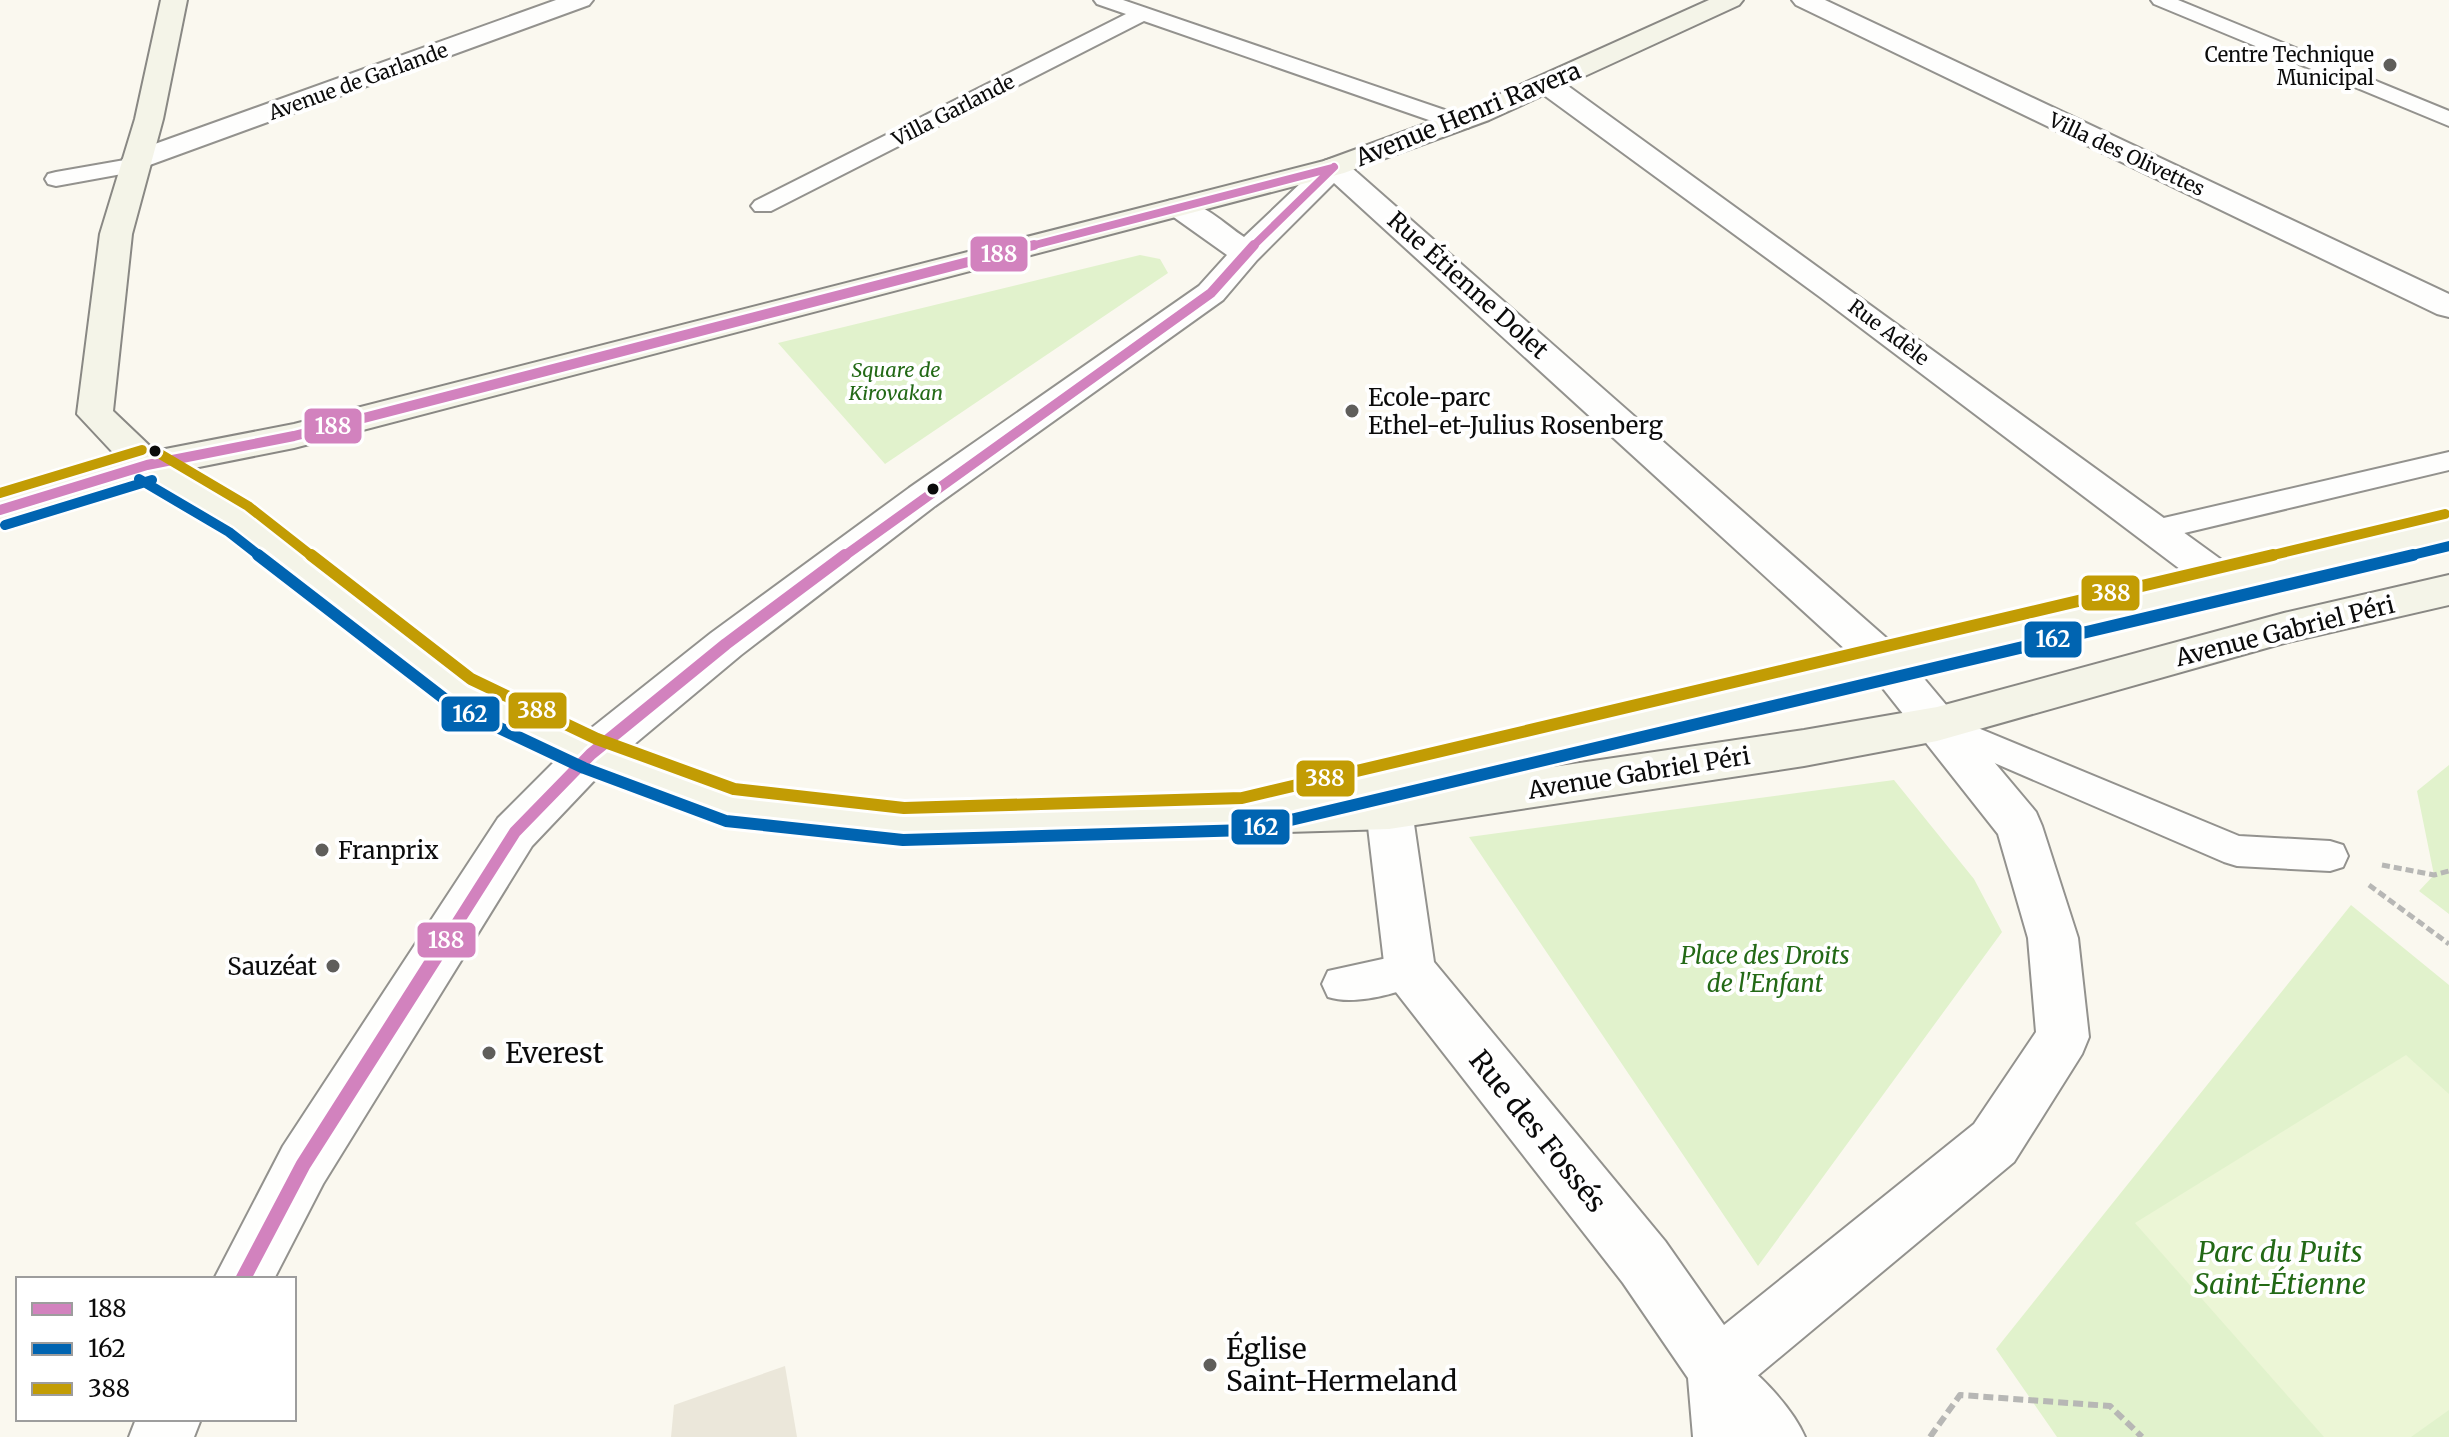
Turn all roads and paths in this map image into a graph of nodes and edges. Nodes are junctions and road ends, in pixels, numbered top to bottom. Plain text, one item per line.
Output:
1 (174, 0) edge
2 (580, 0) edge
3 (1104, 0) edge
4 (1730, 0) edge
5 (1805, 0) edge
6 (2161, 0) edge
7 (1142, 14) junction
8 (1547, 84) junction
9 (2449, 119) edge
10 (1460, 123) junction
11 (136, 162) junction
12 (1334, 167) junction
13 (56, 179) dead end
14 (763, 206) dead end
15 (1179, 207) junction
16 (1246, 253) junction
17 (2449, 307) edge
18 (2449, 461) edge
19 (147, 465) junction
20 (0, 510) edge
21 (2155, 530) junction
22 (2449, 530) edge
23 (2227, 584) junction
24 (2449, 590) edge
25 (1885, 661) junction
26 (1937, 724) junction
27 (591, 754) junction
28 (1389, 810) junction
29 (1244, 814) junction
30 (2330, 856) junction
31 (2449, 871) edge
32 (2449, 944) edge
33 (1410, 971) junction
34 (1342, 984) dead end
35 (244, 1277) edge
36 (1718, 1369) junction
37 (1724, 1437) edge
38 (1781, 1437) edge
39 (1930, 1437) edge
40 (2142, 1437) edge

1 - 11 main road
2 - 11 street, Avenue de Garlande
3 - 7 lane
4 - 8 main road, Avenue Henri Ravera
5 - 17 street, Villa des Olivettes
6 - 9 lane
7 - 10 lane
7 - 14 lane, Villa Garlande
8 - 10 main road, Avenue Henri Ravera
8 - 21 street, Rue Adèle
10 - 12 main road, Avenue Henri Ravera
11 - 13 lane
11 - 19 main road, Avenue Gabriel Péri
12 - 15 main road
12 - 16 street, Avenue Henri Ravera
12 - 25 street, Rue Étienne Dolet
15 - 16 street
15 - 19 main road
16 - 27 street, Avenue Henri Ravera
18 - 21 lane
19 - 20 main road
19 - 27 main road, Avenue Gabriel Péri
21 - 23 street, Rue Adèle
22 - 23 main road, Avenue Gabriel Péri
23 - 25 main road, Avenue Gabriel Péri
24 - 26 main road, Avenue Gabriel Péri
25 - 26 street
25 - 29 main road, Avenue Gabriel Péri
26 - 28 main road, Avenue Gabriel Péri
26 - 30 lane
26 - 36 street
27 - 29 main road, Avenue Gabriel Péri
27 - 35 street, Avenue Henri Ravera
28 - 29 main road, Avenue Gabriel Péri
28 - 33 street
30 - 31 path
30 - 32 path
33 - 34 lane
33 - 36 street, Rue des Fossés
36 - 37 street, Rue des Fossés
36 - 38 lane
39 - 40 path

